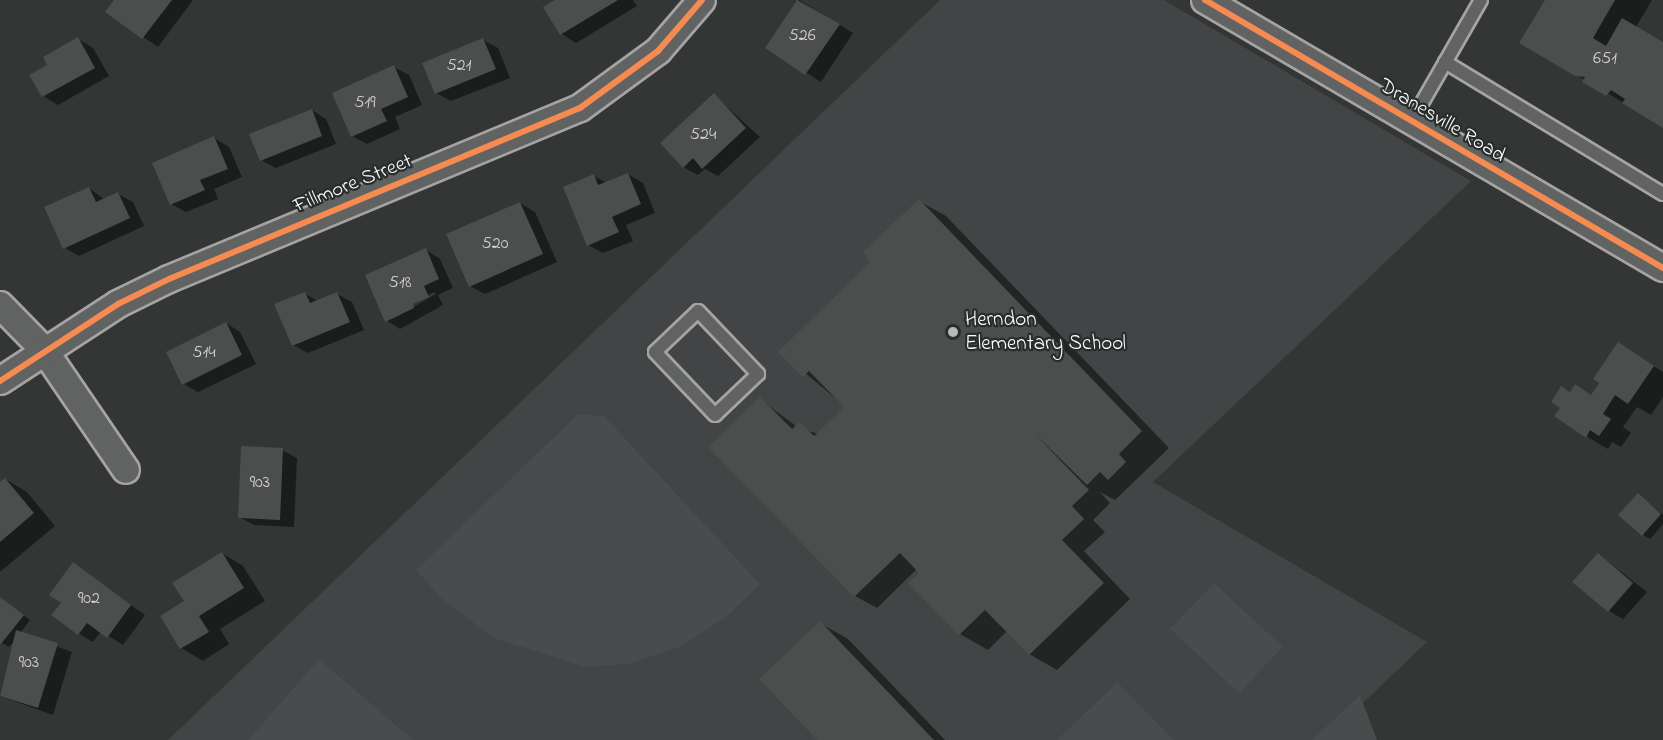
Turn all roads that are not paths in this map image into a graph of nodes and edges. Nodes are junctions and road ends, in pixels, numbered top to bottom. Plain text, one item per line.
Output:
1 (702, 0) edge
2 (1205, 0) edge
3 (1481, 0) edge
4 (1445, 62) junction
5 (1411, 122) junction
6 (1663, 194) edge
7 (1663, 268) edge
8 (0, 305) edge
9 (704, 318) joint
10 (44, 350) junction
11 (0, 381) edge
12 (126, 470) dead end

1 - 10 street, Fillmore Street
2 - 5 street, Dranesville Road
3 - 4 lane
4 - 5 lane
4 - 6 lane
5 - 7 street, Dranesville Road
8 - 10 street
9 - 9 lane
10 - 11 street, Fillmore Street
10 - 12 street

